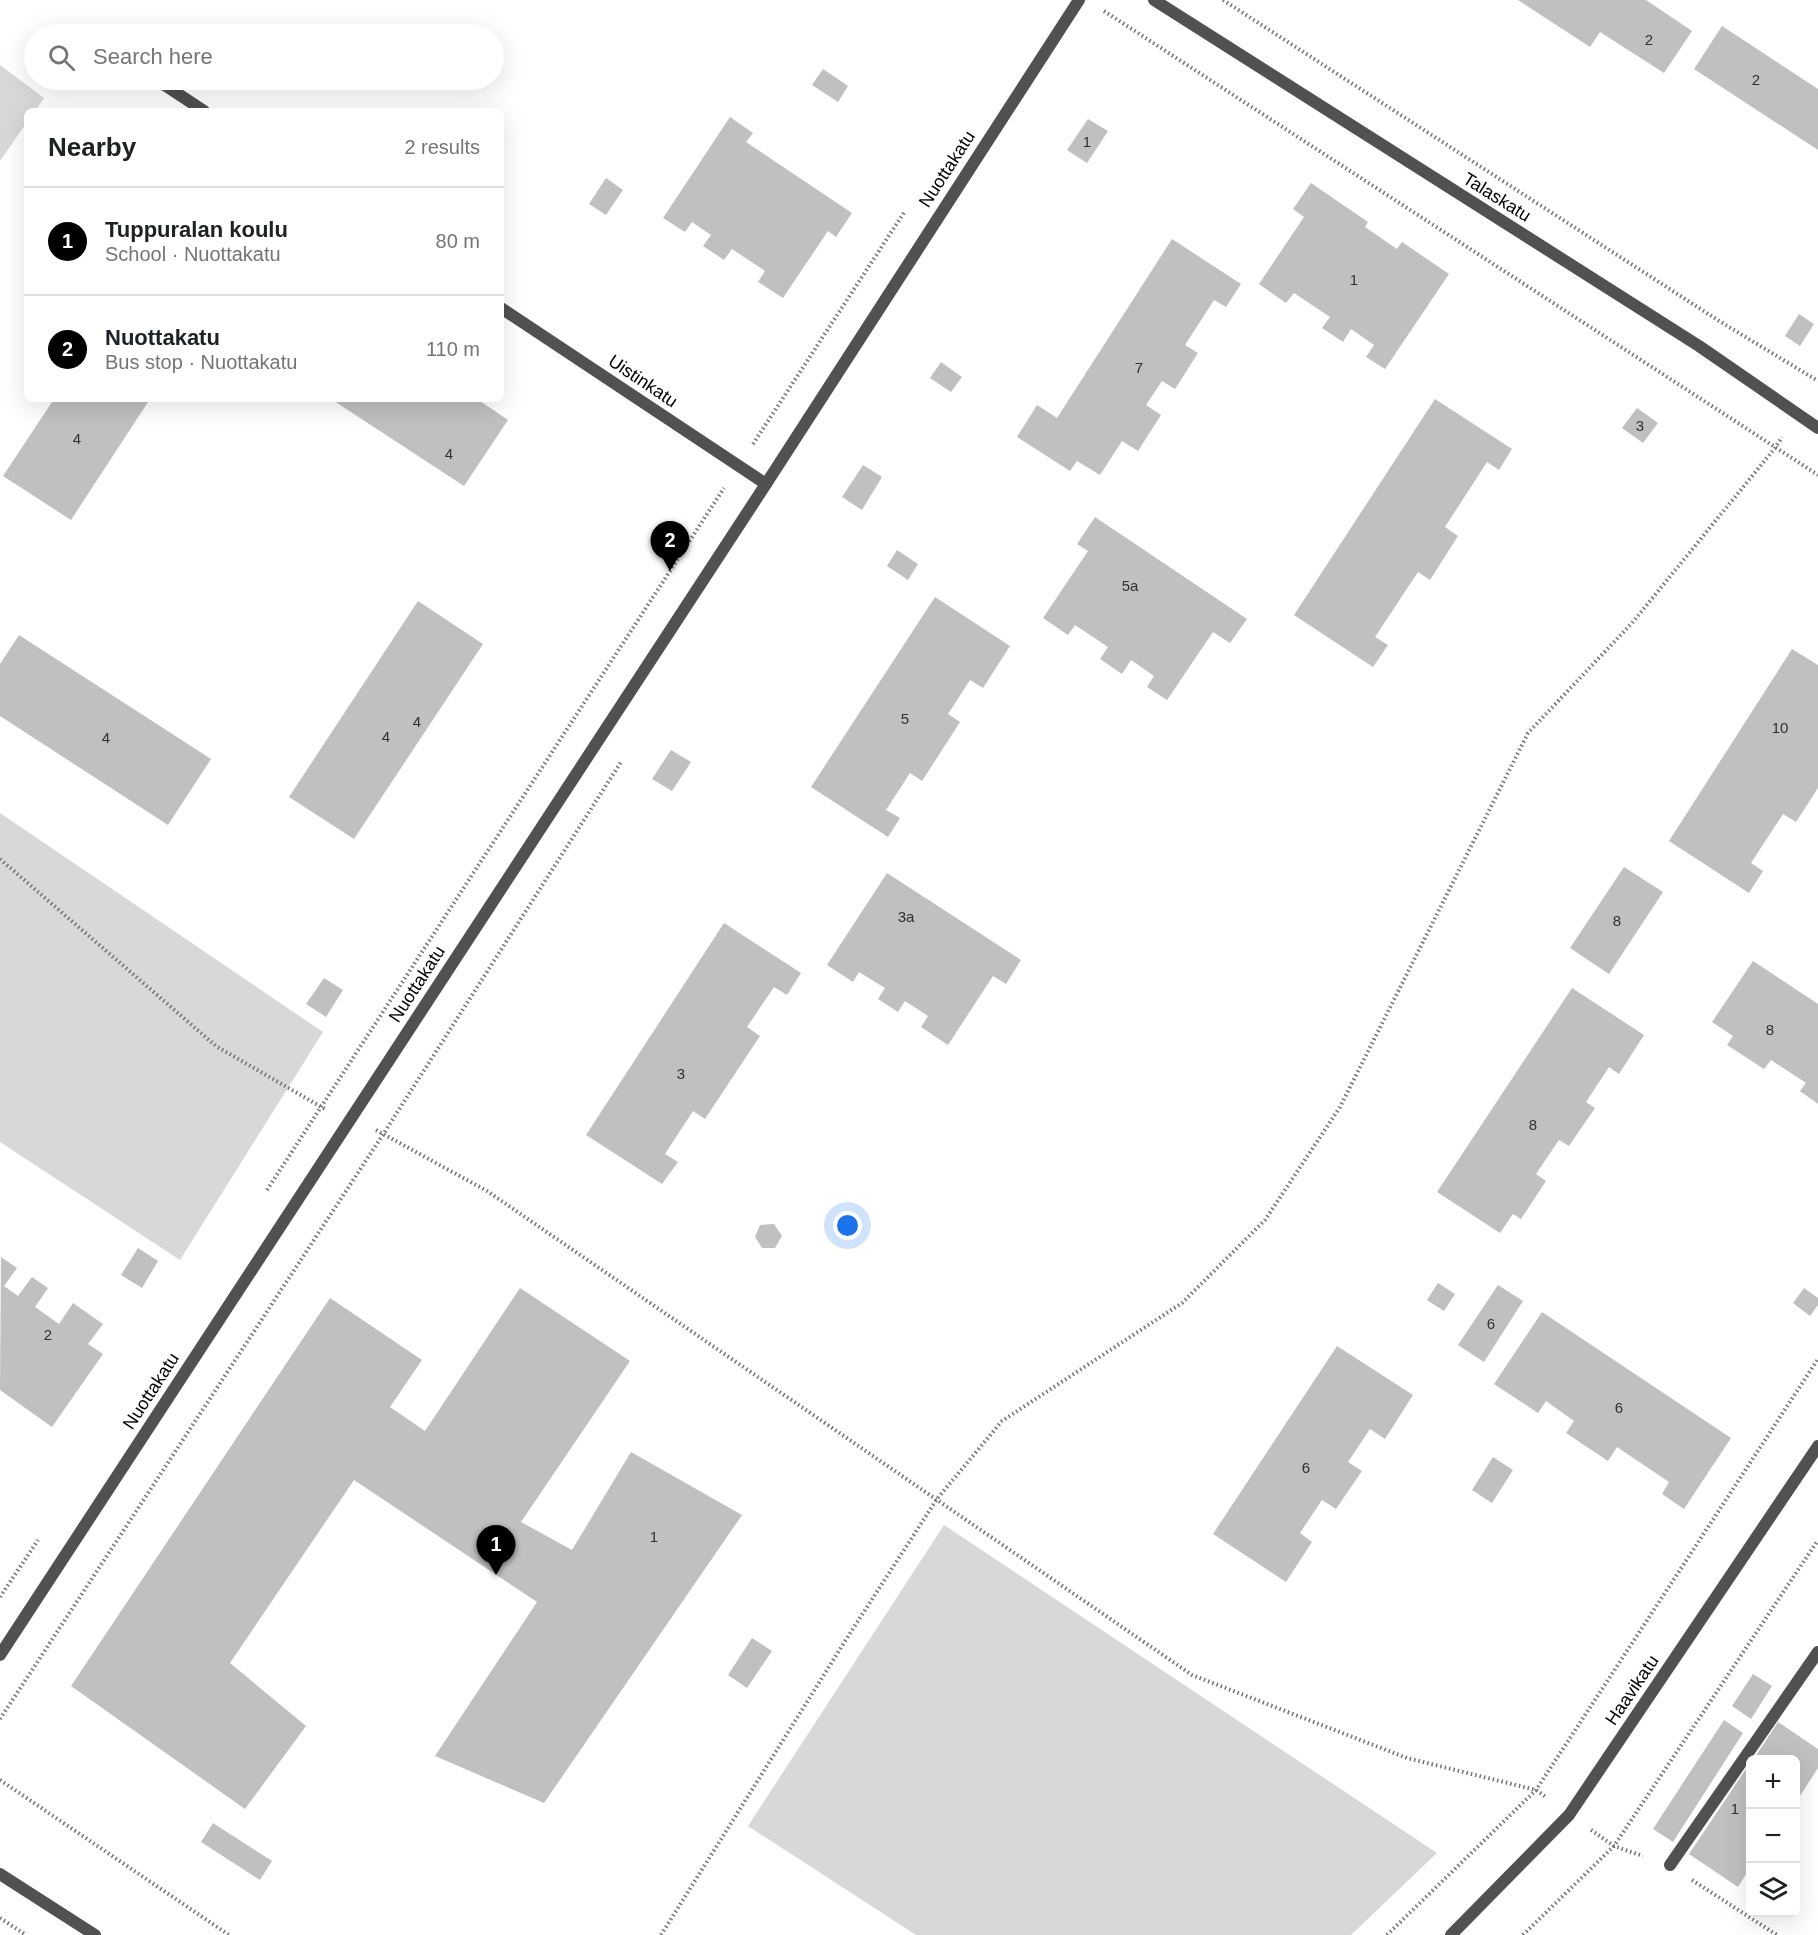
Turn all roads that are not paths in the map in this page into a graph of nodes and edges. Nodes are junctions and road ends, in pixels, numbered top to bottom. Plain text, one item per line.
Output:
1 (1079, 0) edge
2 (1154, 0) edge
3 (172, 90) edge
4 (199, 108) edge
5 (504, 310) edge
6 (1818, 428) edge
7 (766, 484) junction
8 (1818, 1446) edge
9 (1818, 1652) edge
10 (0, 1655) edge
11 (1670, 1865) dead end
12 (0, 1874) edge
13 (95, 1935) edge
14 (1451, 1935) edge

1 - 7 street, Nuottakatu
2 - 6 street, Talaskatu
3 - 4 street
5 - 7 street, Uistinkatu
7 - 10 street, Nuottakatu
8 - 14 street, Haavikatu
9 - 11 street
12 - 13 street

